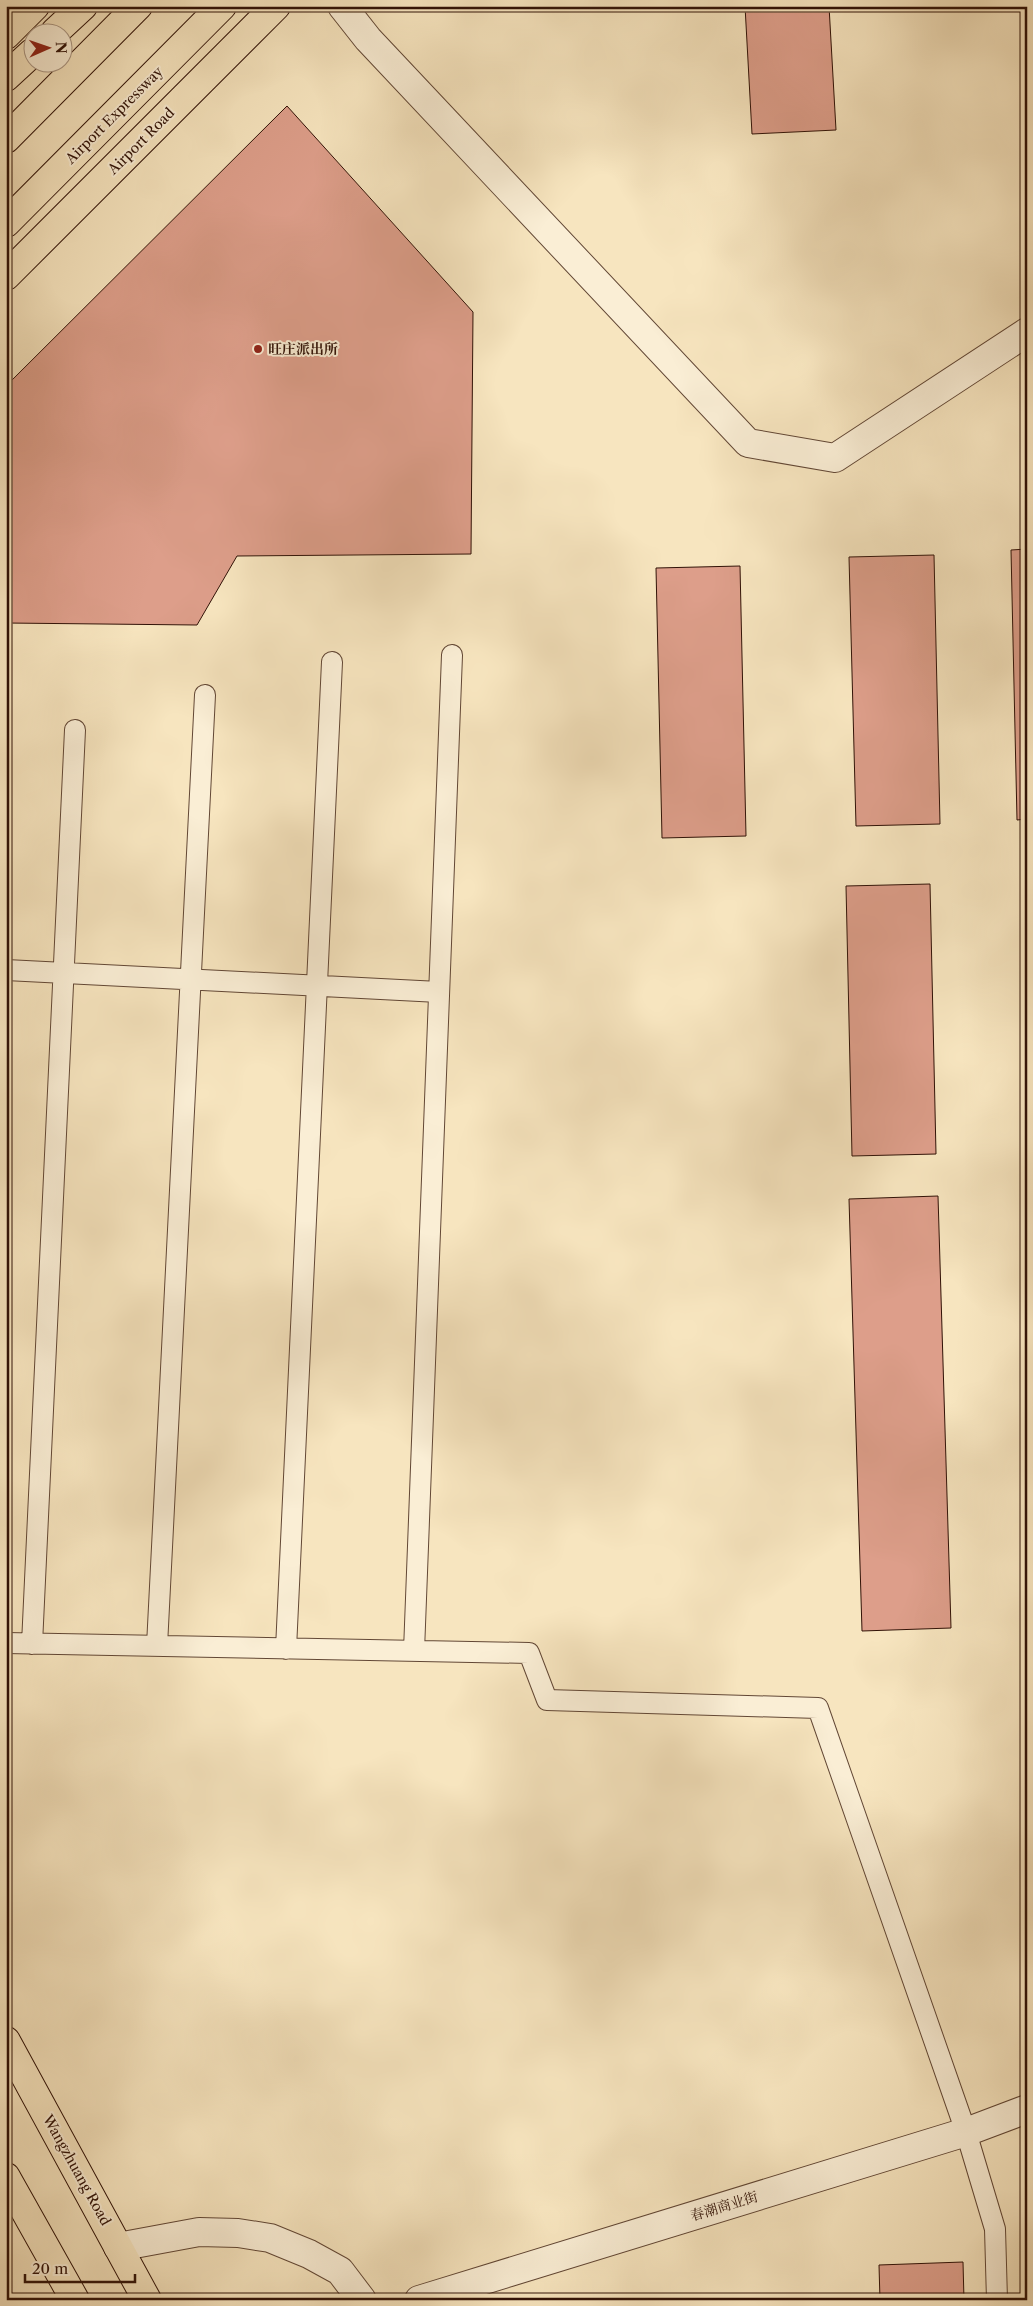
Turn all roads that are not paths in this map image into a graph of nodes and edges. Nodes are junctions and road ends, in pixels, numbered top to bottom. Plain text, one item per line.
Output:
1 (36, 6) edge
2 (83, 6) edge
3 (138, 6) edge
4 (222, 6) edge
5 (276, 6) edge
6 (342, 6) edge
7 (66, 22) edge
8 (6, 35) edge
9 (22, 62) edge
10 (6, 77) edge
11 (6, 139) edge
12 (6, 224) edge
13 (6, 276) edge
14 (1027, 332) edge
15 (452, 655) dead end
16 (332, 662) dead end
17 (205, 695) dead end
18 (75, 730) dead end
19 (6, 970) edge
20 (65, 973) junction
21 (190, 978) junction
22 (317, 985) junction
23 (439, 992) junction
24 (6, 1643) edge
25 (32, 1644) junction
26 (158, 1646) junction
27 (286, 1649) junction
28 (414, 1651) junction
29 (6, 2041) edge
30 (1027, 2109) edge
31 (966, 2132) junction
32 (6, 2177) edge
33 (118, 2247) junction
34 (74, 2300) edge
35 (147, 2300) edge
36 (362, 2300) edge
37 (419, 2300) edge
38 (997, 2300) edge

1 - 8 main road
2 - 7 main road
3 - 11 main road
4 - 12 main road, Airport Expressway
5 - 13 main road, Airport Road
6 - 14 street
9 - 10 main road
15 - 23 lane
16 - 22 lane
17 - 21 lane
18 - 20 lane
19 - 20 lane
20 - 21 lane
20 - 25 lane
21 - 22 lane
21 - 26 lane
22 - 23 lane
22 - 27 lane
23 - 28 lane
24 - 25 lane
25 - 26 lane
26 - 27 lane
27 - 28 lane
28 - 31 lane
29 - 33 main road, Wangzhuang Road
30 - 31 street, 春潮商业街
31 - 37 street, 春潮商业街
31 - 38 lane
32 - 34 main road
33 - 35 main road, Wangzhuang Road
33 - 36 street

